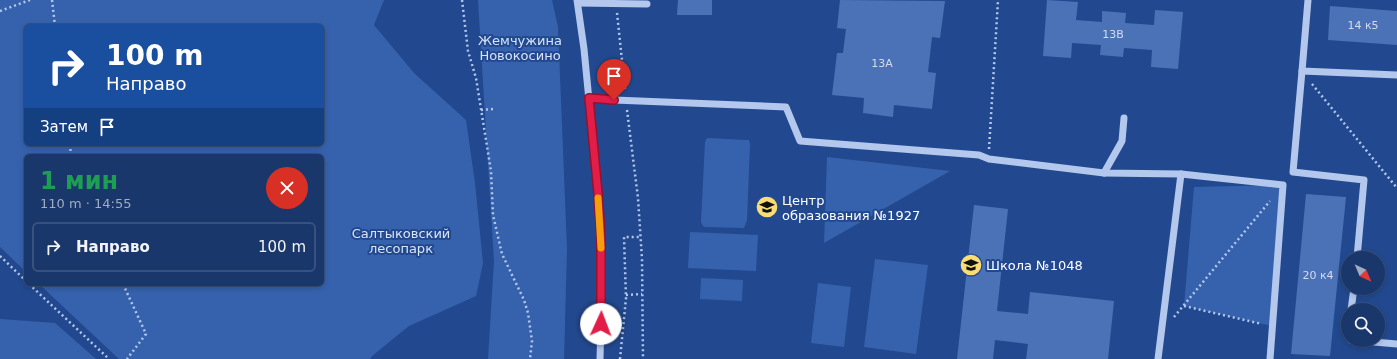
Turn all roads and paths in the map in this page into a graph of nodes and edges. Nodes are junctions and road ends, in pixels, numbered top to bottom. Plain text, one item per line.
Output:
1 (30, 0) edge
2 (52, 0) edge
3 (462, 0) edge
4 (998, 0) edge
5 (1308, 0) edge
6 (577, 1) edge
7 (616, 3) junction
8 (647, 4) dead end
9 (0, 11) edge
10 (55, 24) edge
11 (1302, 71) junction
12 (1397, 75) edge
13 (589, 98) junction
14 (626, 100) junction
15 (493, 109) dead end
16 (481, 110) junction
17 (1124, 118) dead end
18 (989, 159) junction
19 (1104, 173) junction
20 (1181, 174) junction
21 (1283, 185) junction
22 (1397, 188) edge
23 (640, 237) junction
24 (1358, 251) edge
25 (0, 256) edge
26 (24, 279) edge
27 (31, 286) edge
28 (124, 286) edge
29 (642, 294) junction
30 (626, 295) junction
31 (1184, 306) junction
32 (1272, 326) junction
33 (1162, 333) junction
34 (1385, 343) edge
35 (1397, 344) edge
36 (109, 359) edge
37 (127, 359) edge
38 (530, 359) edge
39 (600, 359) edge
40 (620, 359) edge
41 (643, 359) edge
42 (1158, 359) edge
43 (1270, 359) edge

1 - 9 path
2 - 10 path
3 - 16 path
4 - 18 path
5 - 11 street
6 - 7 street
6 - 13 street
7 - 8 street
7 - 14 path
11 - 12 street
11 - 22 path
11 - 24 street
13 - 14 street
13 - 39 street
14 - 18 street
14 - 23 path
15 - 16 path
16 - 38 path
17 - 19 street
18 - 19 street
19 - 20 street
20 - 21 street
20 - 33 street
21 - 31 path
21 - 32 street
23 - 29 path
23 - 30 path
25 - 26 path
27 - 36 path
28 - 37 path
29 - 30 path
29 - 41 path
30 - 40 path
31 - 32 path
31 - 33 path
32 - 43 street
33 - 42 street
34 - 35 street

